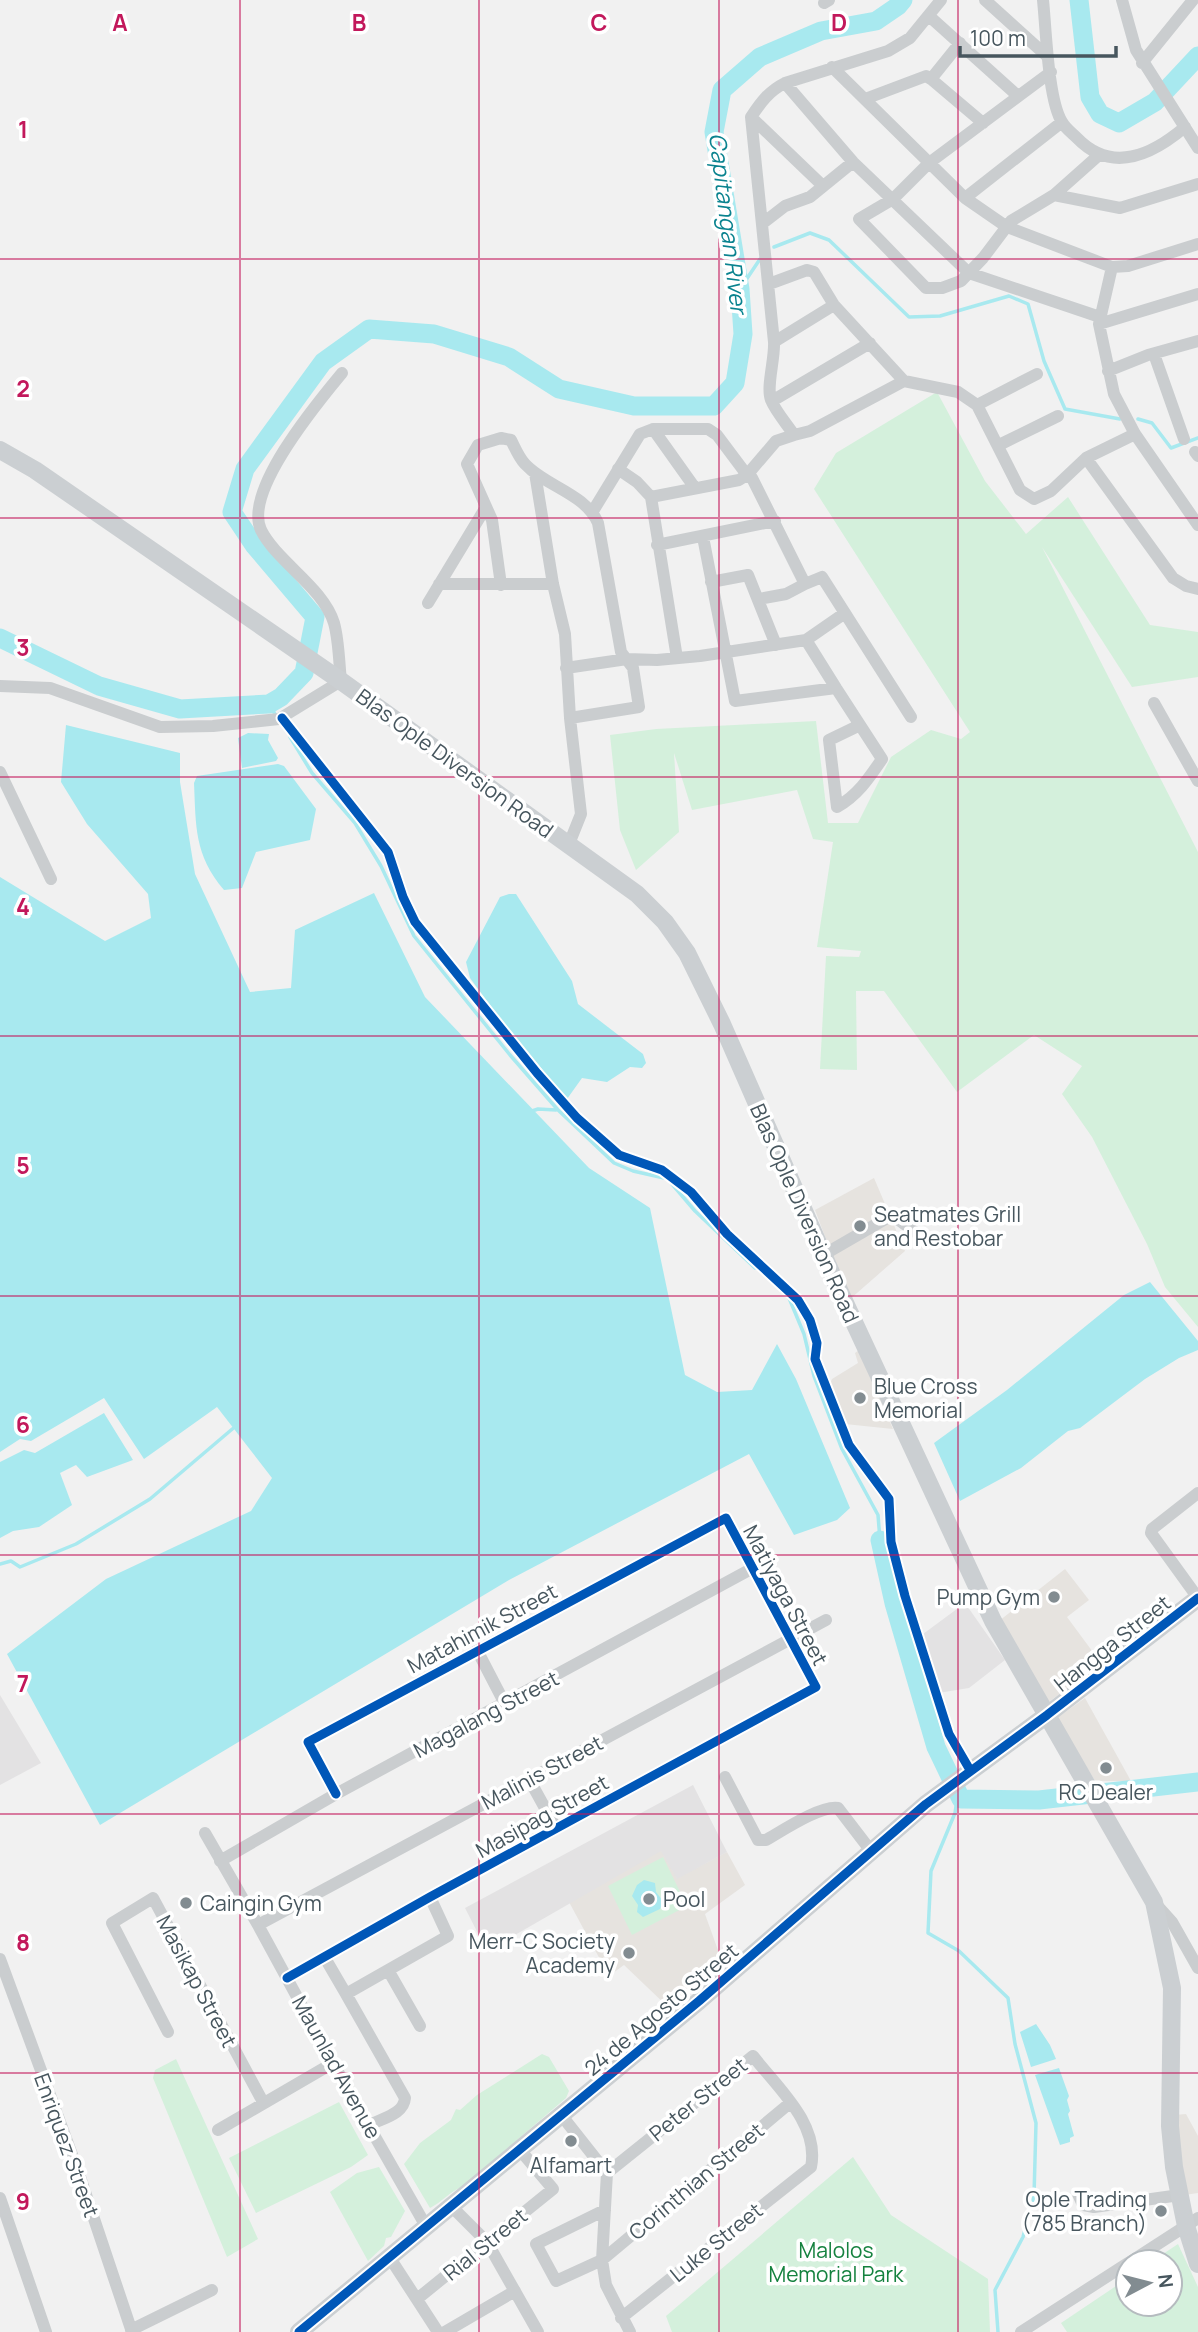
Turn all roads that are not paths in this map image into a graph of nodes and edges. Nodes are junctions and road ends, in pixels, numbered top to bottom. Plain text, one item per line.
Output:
1 (941, 0) edge
2 (985, 0) edge
3 (1043, 0) edge
4 (1122, 0) edge
5 (1192, 0) edge
6 (929, 16) junction
7 (960, 43) junction
8 (1048, 57) junction
9 (1142, 63) junction
10 (832, 67) junction
11 (1051, 72) junction
12 (931, 79) junction
13 (785, 83) junction
14 (1018, 96) junction
15 (865, 99) junction
16 (751, 117) junction
17 (1062, 122) junction
18 (982, 123) junction
19 (1185, 127) junction
20 (1198, 148) edge
21 (1099, 155) junction
22 (853, 162) junction
23 (929, 163) junction
24 (1198, 184) edge
25 (823, 186) junction
26 (1054, 195) junction
27 (965, 198) junction
28 (893, 199) junction
29 (763, 223) junction
30 (1007, 227) junction
31 (1198, 243) edge
32 (1112, 267) junction
33 (969, 273) junction
34 (769, 284) junction
35 (1198, 294) edge
36 (834, 305) junction
37 (1099, 320) junction
38 (1198, 341) edge
39 (774, 342) junction
40 (870, 343) junction
41 (1154, 354) junction
42 (1108, 371) junction
43 (342, 373) dead end
44 (1037, 374) dead end
45 (904, 382) junction
46 (772, 401) junction
47 (977, 405) junction
48 (1058, 416) dead end
49 (653, 429) junction
50 (1135, 434) junction
51 (793, 435) junction
52 (1184, 439) dead end
53 (999, 445) junction
54 (0, 450) edge
55 (1086, 458) junction
56 (618, 469) junction
57 (535, 473) junction
58 (747, 475) junction
59 (695, 488) junction
60 (651, 497) junction
61 (486, 507) junction
62 (593, 511) junction
63 (775, 521) junction
64 (1197, 522) edge
65 (703, 537) junction
66 (657, 545) junction
67 (711, 582) junction
68 (554, 583) junction
69 (439, 584) junction
70 (805, 584) junction
71 (501, 585) junction
72 (1198, 589) edge
73 (759, 599) junction
74 (428, 603) dead end
75 (845, 613) junction
76 (806, 640) junction
77 (776, 645) junction
78 (726, 651) junction
79 (677, 658) junction
80 (627, 659) junction
81 (566, 668) junction
82 (337, 680) junction
83 (0, 686) edge
84 (836, 688) junction
85 (1154, 703) dead end
86 (911, 717) dead end
87 (280, 718) junction
88 (570, 718) junction
89 (860, 725) junction
90 (1194, 765) edge
91 (0, 772) edge
92 (1198, 781) edge
93 (569, 844) junction
94 (51, 879) dead end
95 (915, 1232) dead end
96 (823, 1255) junction
97 (1198, 1493) edge
98 (726, 1518) joint
99 (753, 1568) junction
100 (1198, 1598) edge
101 (826, 1620) dead end
102 (790, 1639) junction
103 (477, 1650) junction
104 (816, 1687) joint
105 (505, 1704) junction
106 (1047, 1715) junction
107 (967, 1773) junction
108 (725, 1777) dead end
109 (529, 1779) junction
110 (336, 1794) junction
111 (556, 1828) junction
112 (205, 1833) dead end
113 (871, 1851) junction
114 (219, 1861) junction
115 (430, 1897) junction
116 (1154, 1902) junction
117 (258, 1924) junction
118 (325, 1958) junction
119 (0, 1959) edge
120 (1198, 1968) edge
121 (388, 1970) junction
122 (287, 1978) junction
123 (346, 1994) junction
124 (420, 2025) dead end
125 (168, 2032) dead end
126 (333, 2063) junction
127 (263, 2102) junction
128 (790, 2103) junction
129 (562, 2116) junction
130 (370, 2124) junction
131 (218, 2130) dead end
132 (520, 2150) junction
133 (811, 2167) joint
134 (607, 2172) junction
135 (1078, 2194) dead end
136 (1180, 2194) junction
137 (0, 2198) edge
138 (452, 2207) junction
139 (605, 2210) junction
140 (1192, 2222) edge
141 (427, 2228) junction
142 (487, 2242) junction
143 (1152, 2248) edge
144 (390, 2258) junction
145 (602, 2260) junction
146 (1198, 2264) edge
147 (1114, 2273) edge
148 (212, 2290) dead end
149 (515, 2291) junction
150 (417, 2299) junction
151 (621, 2318) junction
152 (132, 2331) edge
153 (46, 2332) edge
154 (299, 2332) edge
155 (438, 2332) edge
156 (445, 2332) edge
157 (538, 2332) edge
158 (629, 2332) edge
159 (1021, 2332) edge

1 - 6 street
2 - 8 street
3 - 8 street
4 - 9 street
5 - 9 street
6 - 7 street
6 - 10 street
7 - 12 street
7 - 14 street
8 - 11 street
9 - 19 street
10 - 13 street
10 - 15 street
11 - 14 street
11 - 17 street
12 - 15 street
12 - 18 street
13 - 16 street
13 - 22 street
14 - 18 street
15 - 23 street
16 - 25 street
16 - 29 street
17 - 21 street
17 - 27 street
18 - 23 street
19 - 20 street
19 - 21 street
21 - 26 street
22 - 25 street
22 - 28 street
23 - 27 street
23 - 28 street
24 - 26 street
25 - 29 street
26 - 30 street
27 - 30 street
28 - 33 street
28 - 33 street
29 - 34 street
30 - 32 street
30 - 33 street
31 - 32 street
32 - 37 street
33 - 37 street
34 - 36 street
34 - 39 street
35 - 37 street
36 - 39 street
36 - 40 street
37 - 42 street
38 - 41 street
39 - 46 street
40 - 45 street
40 - 46 street
41 - 42 street
41 - 52 street
42 - 50 street
43 - 82 street
44 - 47 street
45 - 47 street
45 - 51 street
46 - 51 street
47 - 53 street
48 - 53 street
49 - 56 street
49 - 58 street
49 - 59 street
50 - 55 street
50 - 64 street
51 - 58 street
53 - 55 street
54 - 82 main road, Blas Ople Diversion Road
55 - 72 street
56 - 60 street
56 - 62 street
57 - 61 street
57 - 62 street
57 - 68 street
58 - 59 street
58 - 63 street
59 - 60 street
60 - 66 street
61 - 69 street
61 - 71 street
62 - 80 street
63 - 65 street
63 - 70 street
65 - 66 street
65 - 67 street
66 - 79 street
67 - 73 street
67 - 78 street
68 - 71 street
68 - 81 street
69 - 71 street
69 - 74 street
70 - 73 street
70 - 75 street
73 - 77 street
75 - 76 street
75 - 86 street
76 - 77 street
76 - 84 street
77 - 78 street
78 - 79 street
78 - 84 street
79 - 80 street
80 - 81 street
80 - 88 street
81 - 88 street
82 - 87 street
82 - 93 main road, Blas Ople Diversion Road
83 - 87 street
84 - 89 street
85 - 90 street
87 - 107 street
88 - 93 street
89 - 89 street
90 - 92 street
91 - 94 street
93 - 96 main road, Blas Ople Diversion Road
95 - 96 street
96 - 106 main road, Blas Ople Diversion Road
97 - 100 street
98 - 99 street, Matiyaga Street
98 - 103 street, Matahimik Street
99 - 102 street, Matiyaga Street
99 - 105 street, Magalang Street
100 - 106 main road, Hangga Street
101 - 102 street, Malinis Street
102 - 104 street, Matiyaga Street
102 - 109 street, Malinis Street
103 - 105 street
103 - 110 street, Matahimik Street
104 - 111 street, Masipag Street
105 - 110 street, Magalang Street
106 - 107 main road, 24 de Agosto Street
106 - 116 main road, Blas Ople Diversion Road
107 - 113 main road, 24 de Agosto Street
108 - 113 street
109 - 111 street
109 - 117 street, Malinis Street
110 - 114 street, Magalang Street
111 - 115 street, Masipag Street
112 - 114 street, Maunlad Avenue
113 - 129 main road, 24 de Agosto Street
114 - 117 street, Maunlad Avenue
115 - 118 street, Masipag Street
115 - 121 street
116 - 120 street
116 - 136 main road, Blas Ople Diversion Road
117 - 122 street, Maunlad Avenue
118 - 122 street, Masipag Street
118 - 123 street
119 - 152 street, Enriquez Street
121 - 123 street
121 - 124 street
122 - 126 street, Maunlad Avenue
123 - 130 street
125 - 127 street, Masikap Street
126 - 127 street
126 - 130 street, Maunlad Avenue
127 - 131 street
128 - 133 street, Peter Street
128 - 134 street, Peter Street
128 - 145 street, Corinthian Street
129 - 132 main road, 24 de Agosto Street
129 - 134 street
130 - 141 street, Maunlad Avenue
132 - 138 main road, 24 de Agosto Street
132 - 142 street, Rial Street
133 - 151 street, Luke Street
134 - 139 street
135 - 136 street
136 - 140 main road, Blas Ople Diversion Road
137 - 153 street
138 - 141 main road, 24 de Agosto Street
138 - 142 street
139 - 145 street
139 - 145 street, Corinthian Street
140 - 143 street
140 - 146 main road, Blas Ople Diversion Road
141 - 144 main road, 24 de Agosto Street
142 - 149 street
142 - 150 street, Rial Street
144 - 150 street
144 - 154 main road, 24 de Agosto Street
145 - 151 street
147 - 159 street
148 - 152 street
149 - 156 street
149 - 157 street
150 - 155 street
151 - 158 street

